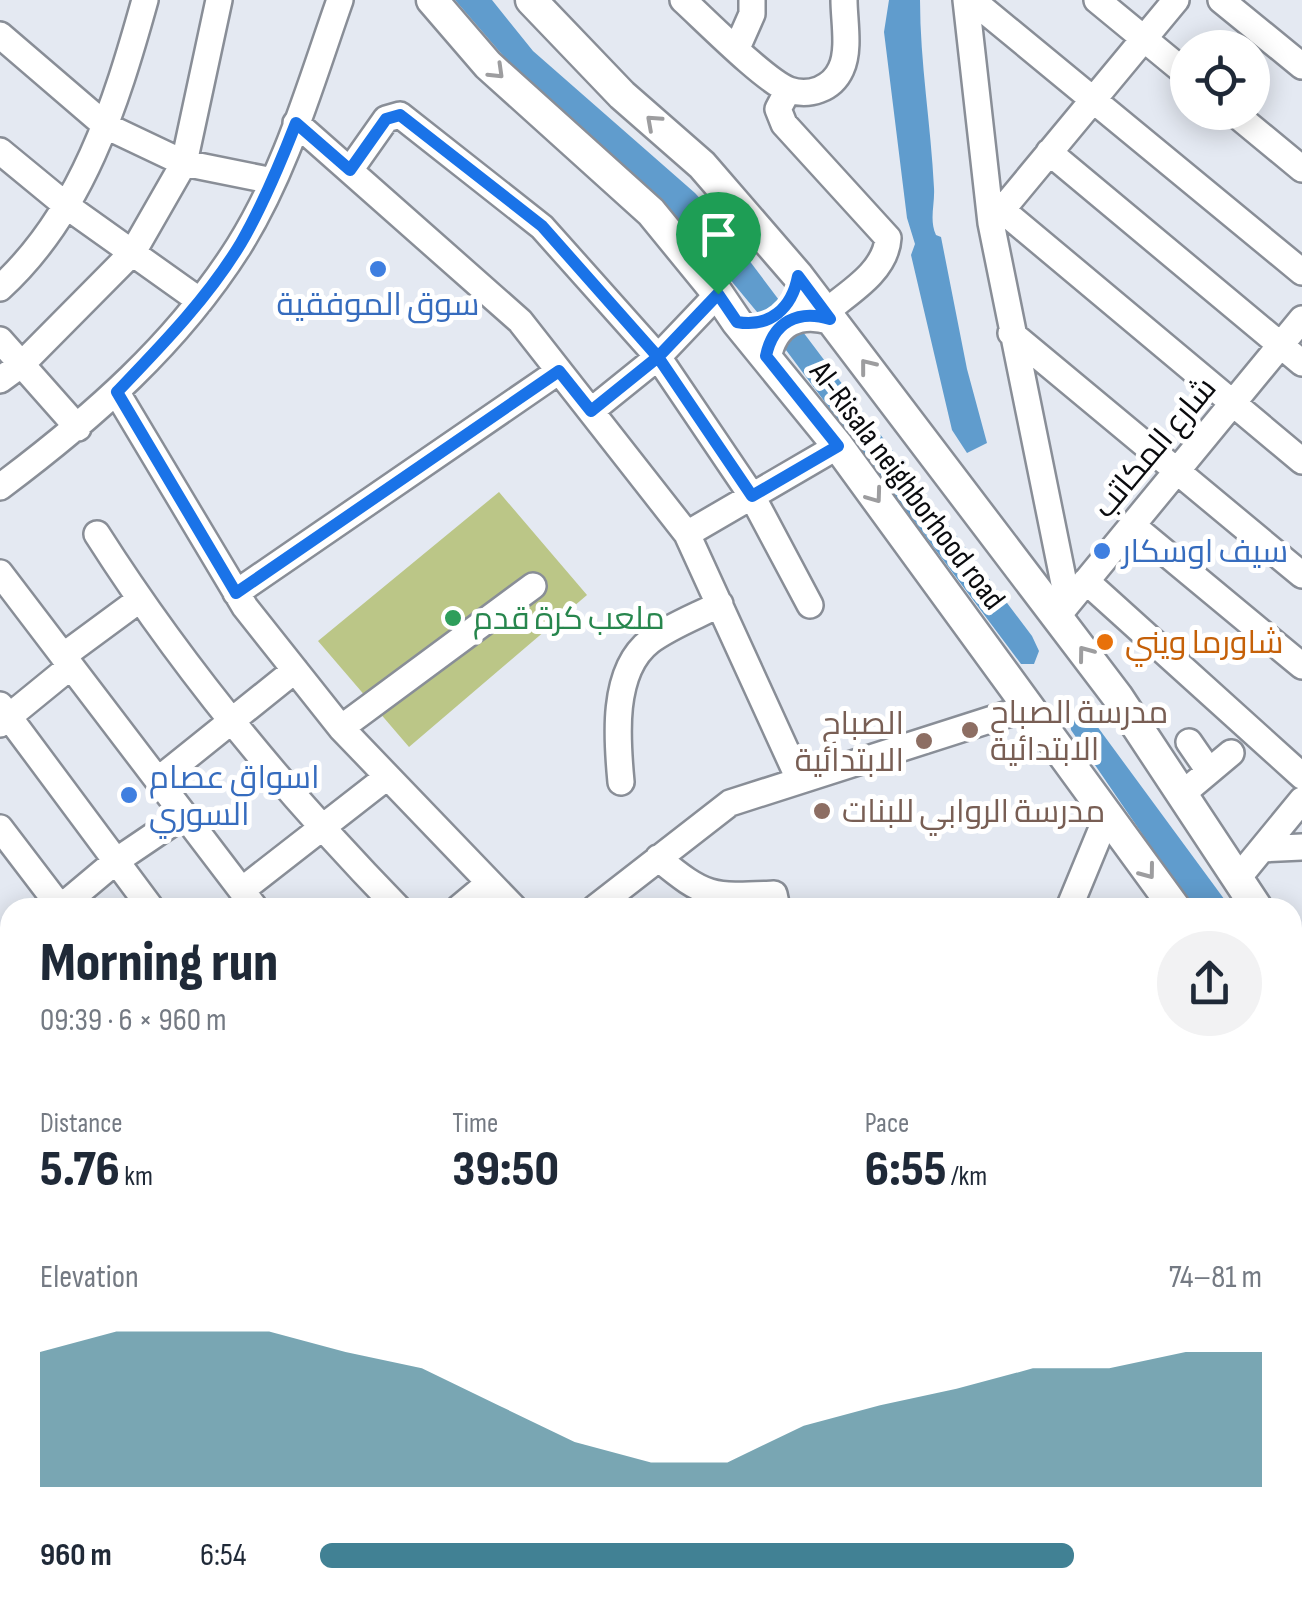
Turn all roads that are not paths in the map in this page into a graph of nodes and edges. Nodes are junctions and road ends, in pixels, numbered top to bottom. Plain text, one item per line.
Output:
1 (219, 0) edge
2 (340, 0) edge
3 (432, 0) edge
4 (531, 0) edge
5 (683, 0) edge
6 (752, 0) edge
7 (844, 0) edge
8 (969, 0) edge
9 (1096, 0) edge
10 (1176, 0) edge
11 (1221, 0) edge
12 (136, 5) edge
13 (0, 35) edge
14 (1144, 39) junction
15 (736, 48) junction
16 (1170, 60) edge
17 (1302, 66) edge
18 (788, 90) junction
19 (1093, 100) junction
20 (296, 123) junction
21 (106, 126) junction
22 (1255, 130) edge
23 (0, 151) edge
24 (1050, 152) junction
25 (184, 163) junction
26 (1302, 169) edge
27 (350, 170) junction
28 (273, 181) junction
29 (68, 207) junction
30 (997, 216) junction
31 (133, 252) junction
32 (1302, 272) edge
33 (4, 278) edge
34 (718, 294) junction
35 (200, 301) junction
36 (811, 303) junction
37 (1302, 319) edge
38 (1011, 333) junction
39 (756, 337) junction
40 (0, 340) edge
41 (1281, 345) junction
42 (658, 357) junction
43 (1302, 362) edge
44 (22, 364) junction
45 (559, 371) junction
46 (0, 380) edge
47 (117, 392) junction
48 (1232, 403) junction
49 (591, 411) junction
50 (78, 428) junction
51 (838, 446) junction
52 (1302, 461) edge
53 (1177, 470) junction
54 (0, 487) edge
55 (752, 496) junction
56 (1132, 525) junction
57 (97, 534) dead end
58 (687, 534) junction
59 (0, 573) edge
60 (1302, 575) edge
61 (1086, 581) junction
62 (533, 586) dead end
63 (236, 593) junction
64 (139, 600) junction
65 (720, 604) junction
66 (810, 605) dead end
67 (1062, 610) junction
68 (67, 661) junction
69 (1302, 666) edge
70 (295, 670) junction
71 (1030, 707) junction
72 (3, 715) edge
73 (233, 720) junction
74 (340, 728) junction
75 (1189, 742) dead end
76 (1231, 753) dead end
77 (1209, 771) junction
78 (1302, 776) edge
79 (387, 777) junction
80 (800, 779) junction
81 (158, 780) junction
82 (620, 782) dead end
83 (1181, 795) junction
84 (1302, 800) edge
85 (184, 814) junction
86 (1107, 816) junction
87 (0, 828) edge
88 (320, 828) junction
89 (1302, 847) edge
90 (1262, 849) junction
91 (658, 858) junction
92 (116, 861) junction
93 (1238, 878) junction
94 (490, 883) junction
95 (54, 898) edge
96 (72, 898) edge
97 (144, 898) edge
98 (247, 898) edge
99 (249, 898) edge
100 (388, 898) edge
101 (471, 898) edge
102 (504, 898) edge
103 (607, 898) edge
104 (775, 898) edge
105 (1073, 898) edge
106 (1167, 898) edge
107 (1251, 898) edge

1 - 25 street
2 - 20 street
3 -> 34 main road, Al-Risala neighborhood road
36 -> 4 main road, Al-Risala neighborhood road
5 - 15 street
6 - 15 street
7 - 18 street
8 - 19 street
8 - 30 street
9 - 14 street
10 - 14 street
11 - 17 street
12 - 21 street
13 - 21 street
14 - 16 street
14 - 19 street
15 - 18 street
18 - 36 street
19 - 24 street
19 - 32 street
20 - 27 street
20 - 28 street
21 - 25 street
21 - 29 street
22 - 26 street
23 - 29 street
24 - 30 street
24 - 41 street
25 - 28 street
25 - 31 street
27 - 42 street
27 - 45 street
28 - 35 street
29 - 31 street
29 - 33 street
30 - 38 street
30 - 48 street
31 - 35 street
31 - 44 street
34 - 39 main road, Al-Risala neighborhood road
34 - 42 street
35 - 47 street
36 - 39 main road
67 -> 36 main road, Al-Risala neighborhood road
37 - 41 street, شارع المكاتب
38 - 53 street
38 - 67 street
39 - 51 main road, Al-Risala neighborhood road
40 - 44 street
41 - 43 street
41 - 48 street, شارع المكاتب
42 - 49 street
42 - 55 street
44 - 46 street
44 - 50 street
45 - 49 street
45 - 63 street
47 - 50 street
47 - 63 street
48 - 52 street
48 - 53 street, شارع المكاتب
49 - 58 street
50 - 54 street
51 - 55 street
51 -> 71 main road, Al-Risala neighborhood road
53 - 56 street, شارع المكاتب
53 - 60 street
55 - 58 street
55 - 66 street
56 - 61 street, شارع المكاتب
56 - 69 street
57 - 64 street
58 - 65 street
59 - 68 street
61 - 67 street, شارع المكاتب
61 - 78 street
62 - 74 street
63 - 70 street
64 - 68 street
64 - 73 street
65 - 80 street
65 - 82 street
83 -> 67 main road, Al-Risala neighborhood road
68 - 72 street
68 - 81 street
70 - 73 street
70 - 74 street
71 - 80 street
71 - 86 main road, Al-Risala neighborhood road
72 - 92 street
73 - 81 street
73 - 88 street
74 - 79 street
75 - 77 street
76 - 77 street
77 - 83 street
79 - 88 street
79 - 94 street
80 - 91 street
81 - 85 street
83 - 93 main road, Al-Risala neighborhood road
84 - 90 street
85 - 92 street
85 - 98 street
86 - 105 street
86 -> 106 main road, Al-Risala neighborhood road
87 - 95 street
88 - 99 street
88 - 100 street
89 - 90 street
90 - 93 street
91 - 103 street
91 - 104 street
92 - 96 street
92 - 97 street
93 - 107 main road, Al-Risala neighborhood road
94 - 101 street
94 - 102 street

